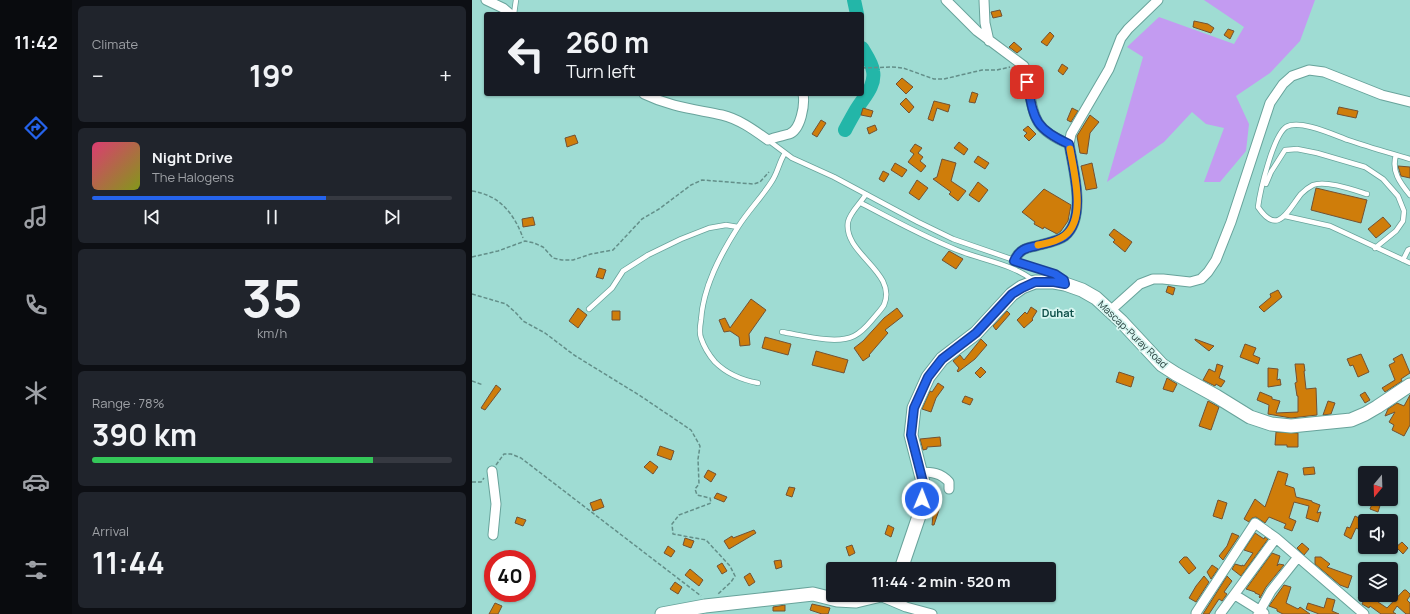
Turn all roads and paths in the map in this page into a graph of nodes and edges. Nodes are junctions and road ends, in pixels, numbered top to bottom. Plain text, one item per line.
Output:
1 (486, 0) edge
2 (516, 0) edge
3 (946, 0) edge
4 (984, 0) edge
5 (1158, 0) edge
6 (508, 12) edge
7 (514, 12) edge
8 (989, 41) junction
9 (1019, 62) junction
10 (864, 68) edge
11 (648, 96) edge
12 (803, 96) edge
13 (1410, 102) edge
14 (768, 140) junction
15 (1069, 144) junction
16 (785, 153) junction
17 (1396, 155) junction
18 (1410, 159) edge
19 (780, 160) junction
20 (472, 191) edge
21 (866, 194) junction
22 (1367, 194) dead end
23 (1410, 195) edge
24 (1259, 200) junction
25 (861, 203) junction
26 (1285, 216) junction
27 (738, 227) junction
28 (524, 238) dead end
29 (1410, 244) edge
30 (1375, 248) junction
31 (1409, 250) edge
32 (472, 257) edge
33 (1403, 260) junction
34 (1014, 261) junction
35 (1410, 263) edge
36 (1035, 282) junction
37 (1065, 284) junction
38 (472, 294) edge
39 (589, 309) dead end
40 (1110, 310) junction
41 (782, 332) dead end
42 (472, 381) edge
43 (758, 383) dead end
44 (483, 385) dead end
45 (1410, 386) edge
46 (492, 470) junction
47 (920, 472) junction
48 (472, 482) edge
49 (949, 489) dead end
50 (493, 535) dead end
51 (1276, 538) junction
52 (1298, 557) junction
53 (903, 562) edge
54 (1235, 595) junction
55 (826, 597) edge
56 (896, 602) edge
57 (705, 606) junction
58 (1196, 613) dead end
59 (1261, 613) edge
60 (662, 614) edge
61 (932, 614) edge
62 (1220, 614) edge
63 (1364, 614) edge

1 - 6 street
2 - 7 lane
3 - 8 street
4 - 8 street
5 - 15 street
8 - 9 street
9 - 10 path
9 - 15 street
11 - 14 street
12 - 14 street
13 - 40 street
14 - 16 lane
15 - 34 street
16 - 19 lane
16 - 21 lane
17 - 18 lane
17 - 23 lane
17 - 24 lane
19 - 27 lane
19 - 32 path
20 - 28 path
21 - 25 lane
21 - 34 lane
22 - 26 lane
24 - 26 lane
24 - 30 lane
25 - 36 lane
25 - 41 lane
26 - 30 lane
27 - 39 lane
27 - 43 lane
29 - 31 lane
30 - 33 lane
31 - 33 lane
33 - 35 lane
34 - 37 lane
36 - 37 street, Mascap-Puray Road
36 - 47 street, Mascap-Puray Road
37 - 40 street, Mascap-Puray Road
38 - 57 path
40 - 45 street, Mascap-Puray Road
42 - 44 path
46 - 48 path
46 - 50 street
46 - 57 path
47 - 49 street
47 - 53 street, Mascap-Puray Road
51 - 52 street
51 - 54 street
51 - 58 street
52 - 59 street
52 - 63 street
54 - 59 street
54 - 62 street
55 - 57 street
56 - 61 street
57 - 60 street

